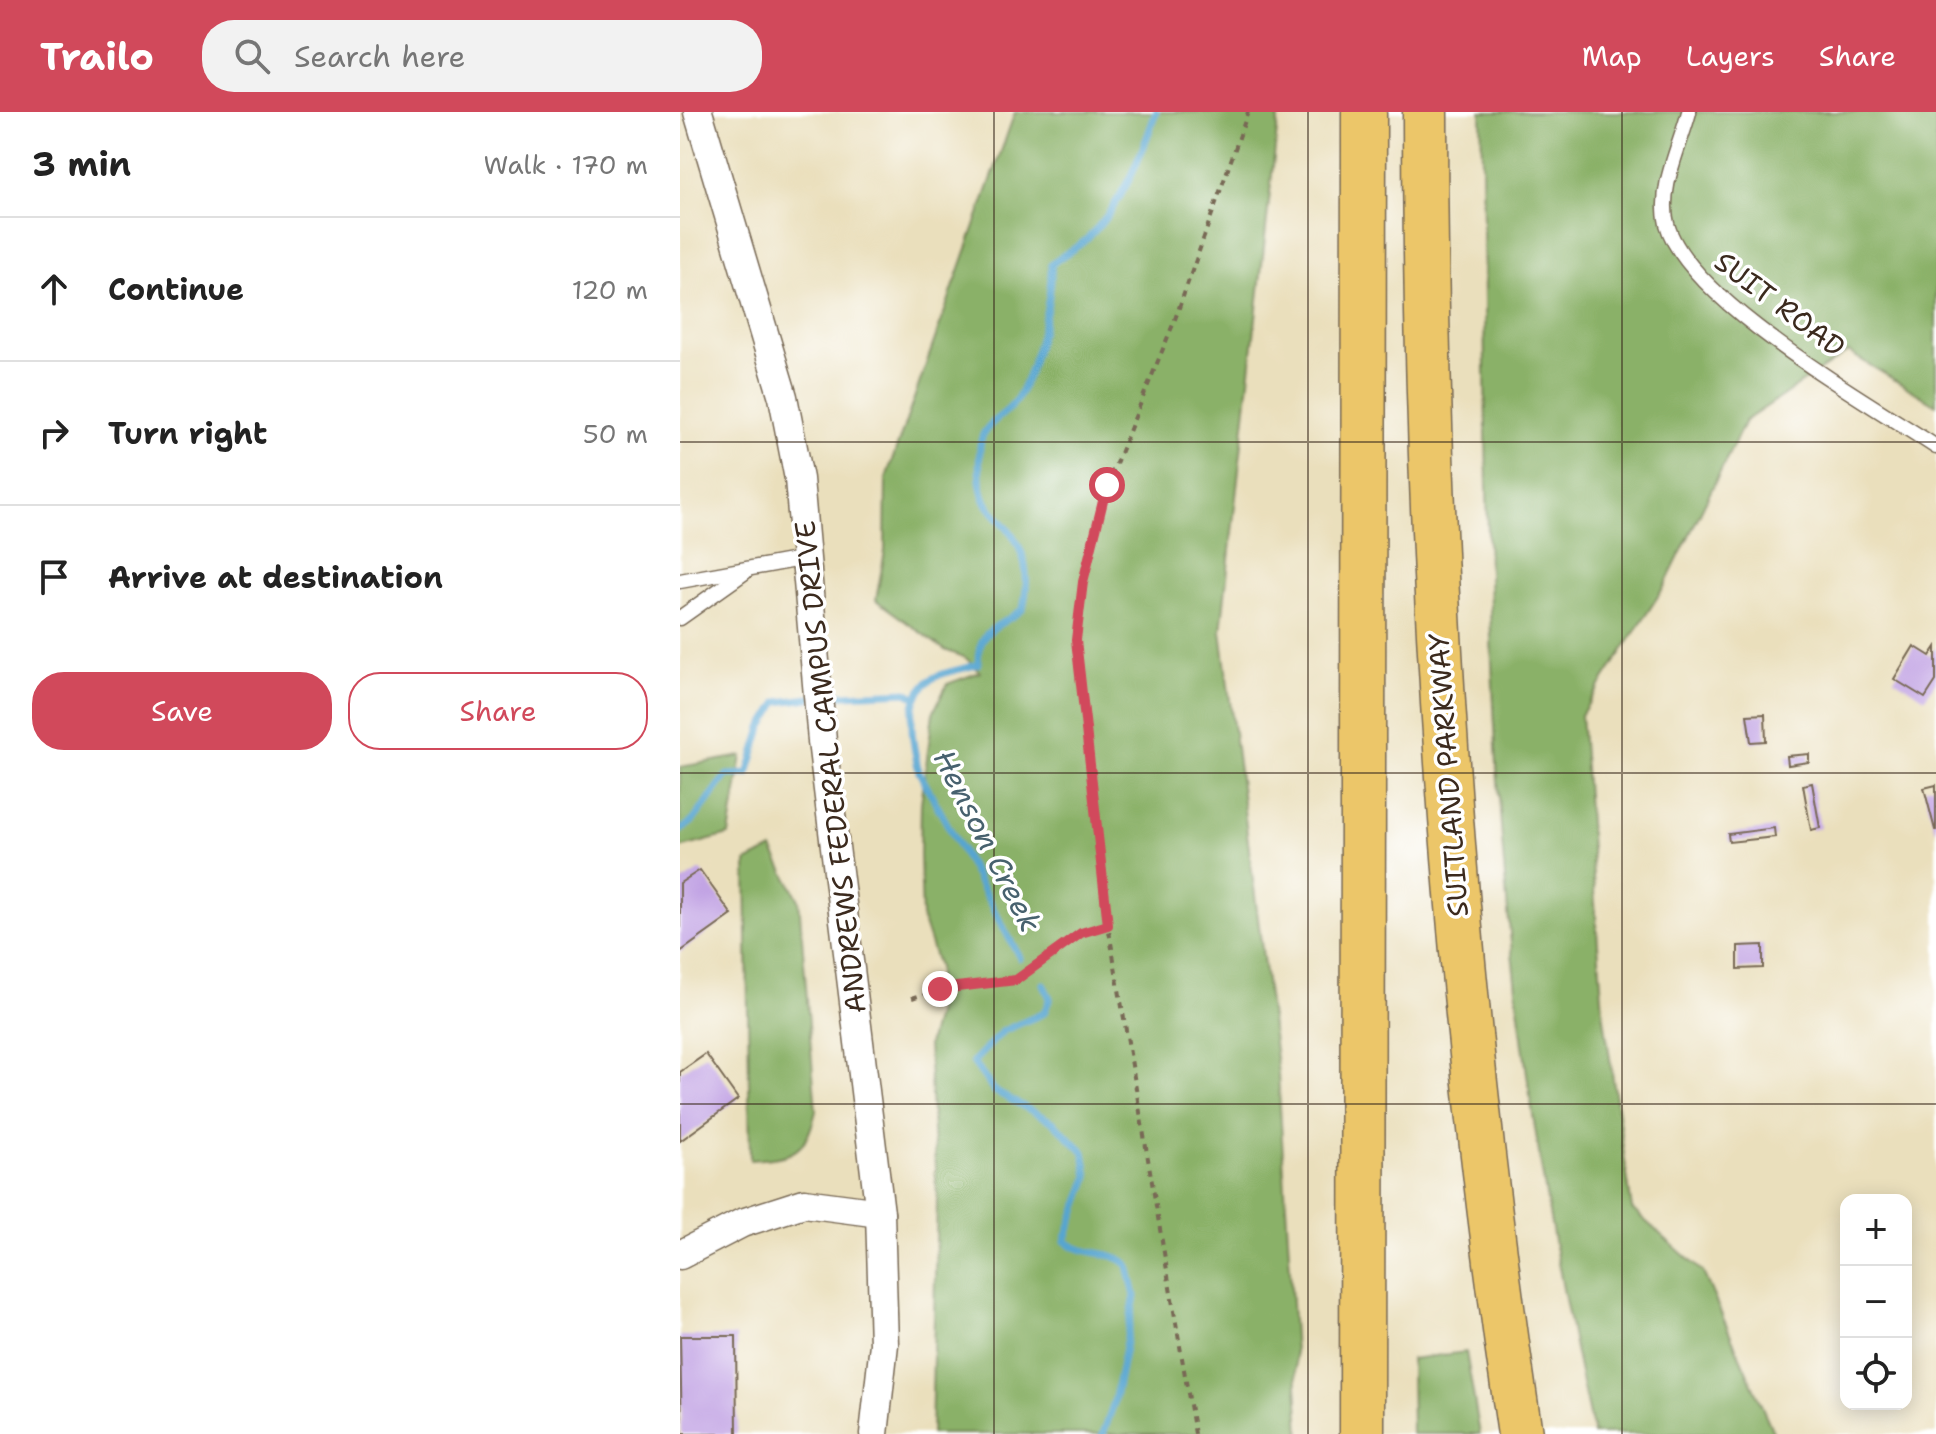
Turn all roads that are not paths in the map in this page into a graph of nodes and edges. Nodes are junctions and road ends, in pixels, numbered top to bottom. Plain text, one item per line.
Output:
1 (698, 112) edge
2 (1364, 112) edge
3 (1425, 112) edge
4 (1689, 112) edge
5 (1936, 447) edge
6 (807, 558) junction
7 (751, 568) junction
8 (680, 581) edge
9 (680, 618) edge
10 (880, 1213) junction
11 (680, 1255) edge
12 (874, 1434) edge
13 (1362, 1434) edge
14 (1520, 1434) edge

1 - 6 street, ANDREWS FEDERAL CAMPUS DRIVE
2 - 13 highway
3 - 14 highway, SUITLAND PARKWAY
4 - 5 lane, SUIT ROAD
6 - 7 lane
6 - 10 street, ANDREWS FEDERAL CAMPUS DRIVE
7 - 8 lane
7 - 9 lane
10 - 11 street
10 - 12 street, ANDREWS FEDERAL CAMPUS DRIVE

